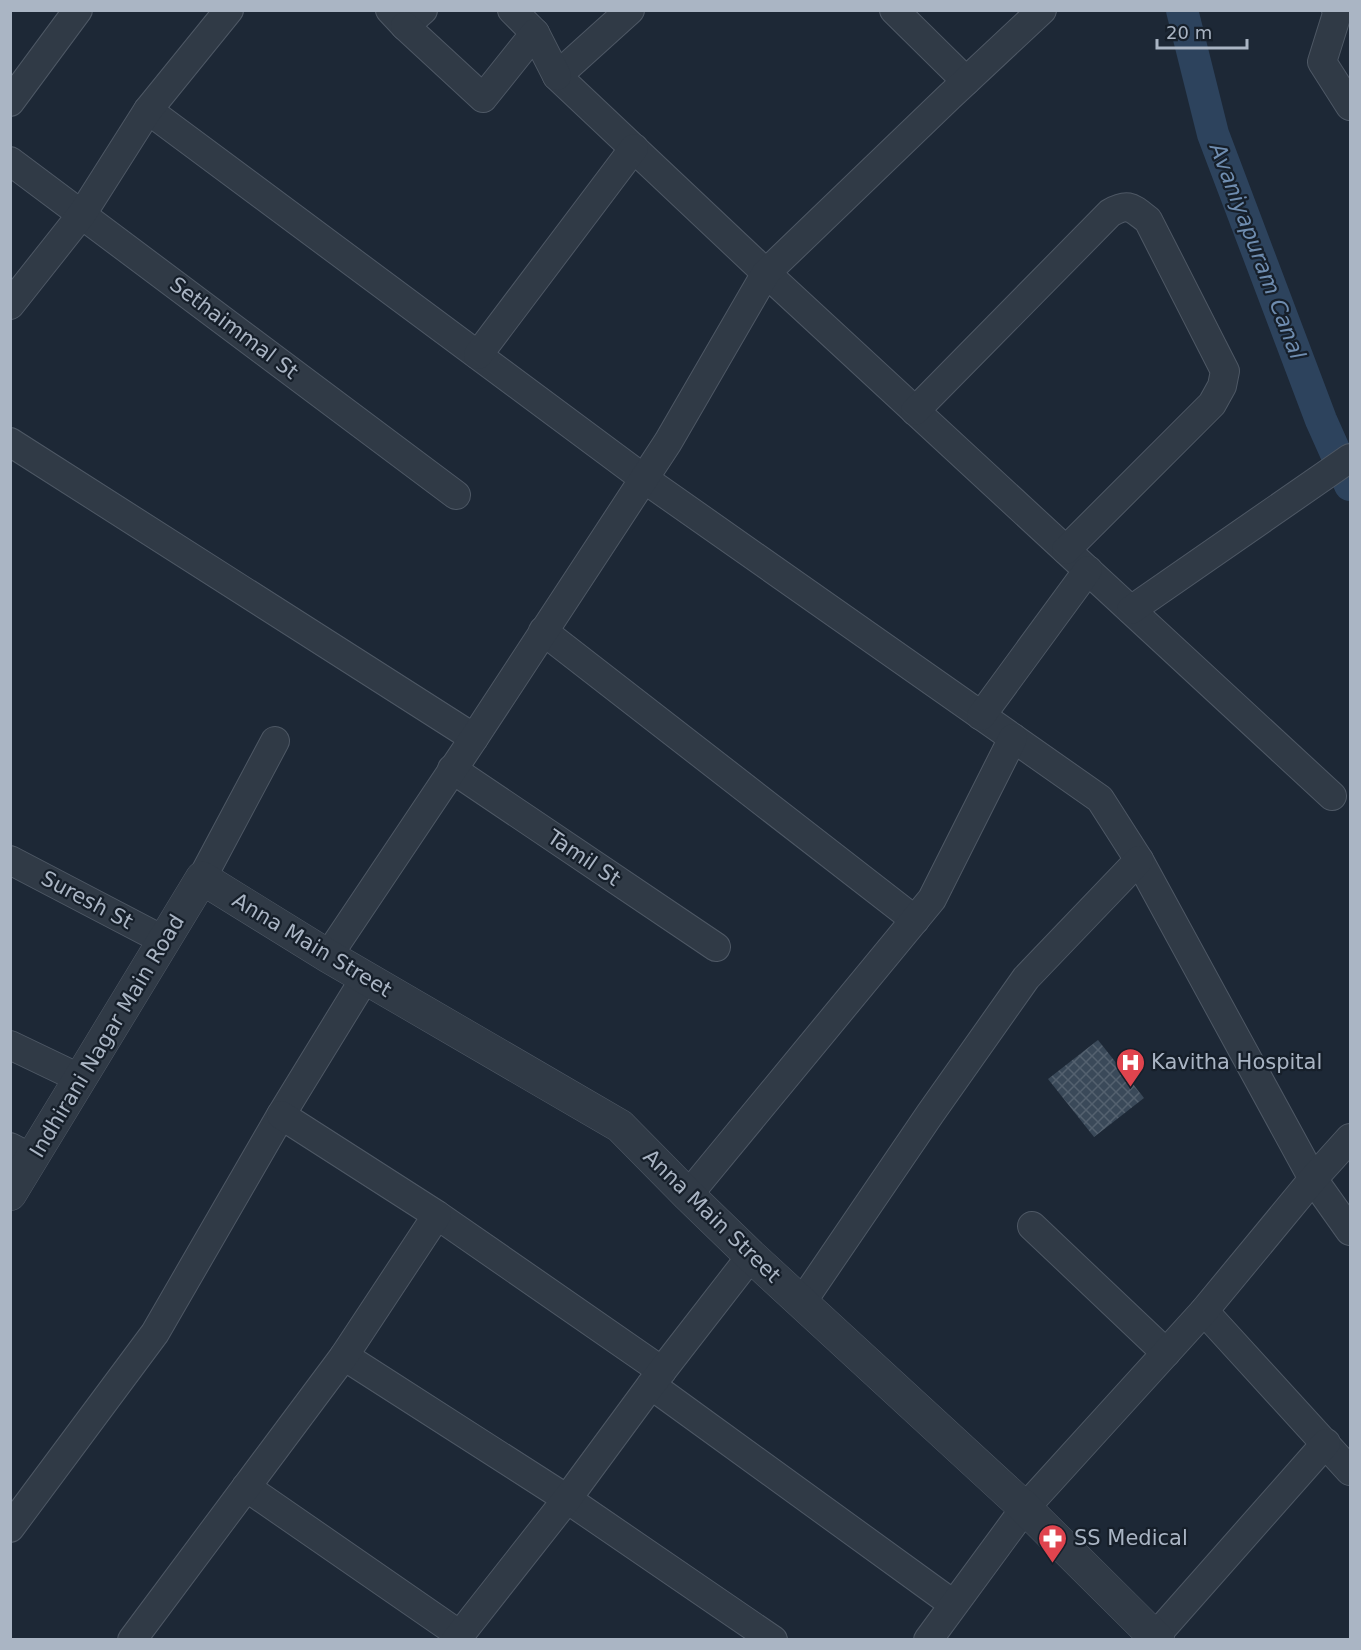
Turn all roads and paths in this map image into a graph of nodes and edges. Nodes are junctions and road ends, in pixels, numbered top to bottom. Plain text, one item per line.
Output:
1 (78, 10) edge
2 (229, 10) edge
3 (512, 10) edge
4 (630, 10) edge
5 (894, 10) edge
6 (1042, 10) edge
7 (1335, 10) edge
8 (406, 16) edge
9 (535, 33) junction
10 (557, 76) junction
11 (966, 81) junction
12 (10, 102) edge
13 (1350, 106) edge
14 (148, 110) junction
15 (634, 148) junction
16 (10, 160) edge
17 (82, 214) junction
18 (766, 273) junction
19 (10, 305) edge
20 (478, 355) junction
21 (915, 411) junction
22 (10, 442) edge
23 (1350, 458) edge
24 (643, 478) junction
25 (456, 495) dead end
26 (1066, 549) junction
27 (1089, 570) junction
28 (1131, 610) junction
29 (543, 631) junction
30 (981, 716) junction
31 (474, 738) junction
32 (1012, 738) junction
33 (275, 741) dead end
34 (452, 769) junction
35 (1332, 796) dead end
36 (10, 860) edge
37 (1139, 860) junction
38 (202, 878) junction
39 (915, 920) junction
40 (163, 940) junction
41 (717, 947) dead end
42 (328, 956) junction
43 (365, 978) junction
44 (10, 1045) edge
45 (81, 1079) junction
46 (281, 1115) junction
47 (1350, 1138) edge
48 (22, 1153) edge
49 (1313, 1179) junction
50 (10, 1194) edge
51 (687, 1195) junction
52 (437, 1215) junction
53 (1032, 1226) dead end
54 (1350, 1231) edge
55 (751, 1256) junction
56 (802, 1302) junction
57 (1204, 1311) junction
58 (1166, 1353) junction
59 (344, 1356) junction
60 (657, 1378) junction
61 (1326, 1443) junction
62 (1350, 1471) edge
63 (246, 1487) junction
64 (567, 1499) junction
65 (1025, 1509) junction
66 (10, 1528) edge
67 (953, 1604) junction
68 (458, 1637) edge
69 (1155, 1638) edge
70 (132, 1640) edge
71 (773, 1640) edge
72 (928, 1640) edge

1 - 12 street
2 - 14 street
3 - 9 street
4 - 10 street
5 - 11 street
6 - 11 street
7 - 13 street
8 - 9 street
9 - 10 street
10 - 15 street
11 - 18 street
14 - 17 street
14 - 20 street
15 - 18 street
15 - 20 street
16 - 17 street, Sethaimmal St
17 - 19 street
17 - 25 street, Sethaimmal St
18 - 21 street
18 - 24 street
20 - 24 street
21 - 26 street
21 - 26 street
22 - 31 street
23 - 28 street
24 - 29 street
24 - 30 street
26 - 27 street
27 - 28 street
27 - 30 street
28 - 35 street
29 - 31 street
29 - 39 street
30 - 32 street
31 - 34 street
32 - 37 street
32 - 39 street
33 - 38 street
34 - 41 street, Tamil St
34 - 42 street
36 - 40 street, Suresh St
37 - 49 street
37 - 56 street
38 - 40 street, Indhirani Nagar Main Road
38 - 42 street, Anna Main Street
39 - 51 street
40 - 45 street, Indhirani Nagar Main Road
42 - 43 street, Anna Main Street
43 - 46 street
43 - 51 street, Anna Main Street
44 - 45 street
45 - 48 street, Indhirani Nagar Main Road
46 - 52 street
46 - 66 street
47 - 49 street
48 - 50 street, Indhirani Nagar Main Road
49 - 54 street
49 - 57 street
51 - 55 street, Anna Main Street
52 - 59 street
52 - 60 street
53 - 58 street
55 - 56 street, Anna Main Street
55 - 60 street
56 - 65 street, Anna Main Street
57 - 58 street
57 - 61 street
58 - 65 street
59 - 63 street
59 - 64 street
60 - 64 street
60 - 67 street
61 - 62 street
61 - 69 street
63 - 68 street
63 - 70 street
64 - 68 street
64 - 71 street
65 - 67 street
65 - 69 street, Anna Main Street
67 - 72 street

